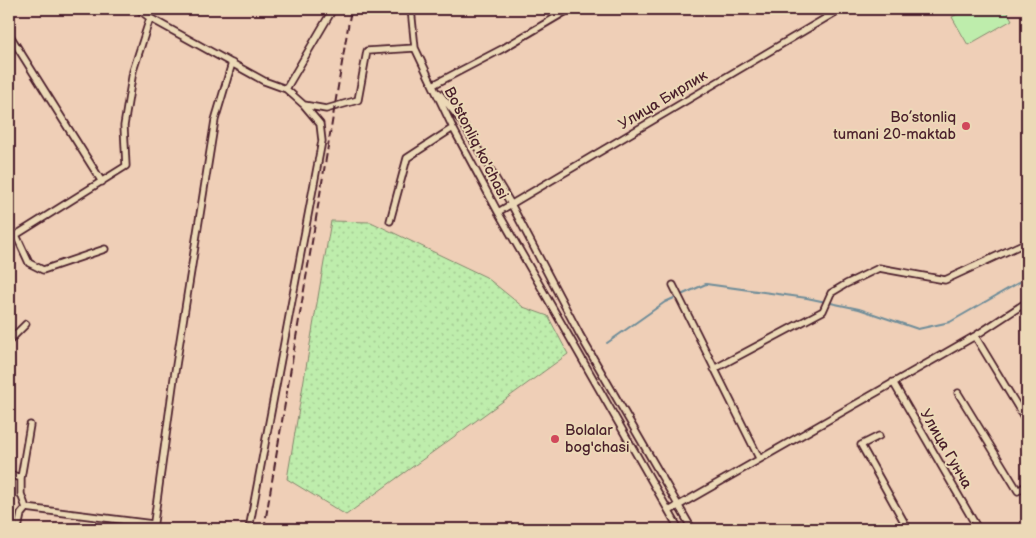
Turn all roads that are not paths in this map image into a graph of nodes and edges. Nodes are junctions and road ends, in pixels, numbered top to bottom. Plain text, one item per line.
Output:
1 (138, 9) edge
2 (333, 9) edge
3 (410, 9) edge
4 (570, 9) edge
5 (841, 9) edge
6 (150, 18) junction
7 (9, 34) edge
8 (415, 48) junction
9 (232, 63) junction
10 (433, 85) junction
11 (286, 89) junction
12 (304, 105) junction
13 (453, 128) junction
14 (102, 182) junction
15 (511, 204) junction
16 (498, 212) junction
17 (390, 221) dead end
18 (16, 235) junction
19 (9, 237) edge
20 (1027, 242) edge
21 (105, 250) dead end
22 (674, 287) dead end
23 (1027, 302) edge
24 (26, 324) dead end
25 (975, 336) junction
26 (9, 341) edge
27 (714, 370) junction
28 (893, 382) junction
29 (958, 393) dead end
30 (1027, 422) edge
31 (30, 425) dead end
32 (879, 436) dead end
33 (759, 458) junction
34 (9, 474) edge
35 (20, 478) junction
36 (1027, 485) edge
37 (678, 506) junction
38 (26, 508) junction
39 (669, 511) junction
40 (153, 527) edge
41 (18, 529) edge
42 (249, 529) edge
43 (680, 529) edge
44 (692, 529) edge
45 (908, 529) edge
46 (978, 529) edge

1 - 6 street
2 - 11 street
3 - 8 street
4 - 10 street
5 - 15 street, Улица Бирлик
6 - 9 street
6 - 14 street
7 - 14 street
8 - 10 street
8 - 12 street
9 - 11 street
9 - 40 street
10 - 13 street, Bo'stonliq ko'chasi
10 - 15 street, Bo'stonliq ko'chasi
11 - 12 street
12 - 42 street
13 - 16 street, Bo'stonliq ko'chasi
13 - 17 street
14 - 18 street
15 - 16 street, Улица Бирлик
15 - 37 street, Bo'stonliq ko'chasi
16 - 39 street, Bo'stonliq ko'chasi
18 - 19 street
18 - 21 street
20 - 27 street
22 - 27 street
23 - 25 street
24 - 26 street
25 - 28 street
25 - 30 street
27 - 33 street
28 - 33 street
28 - 46 street, Улица Гунча
29 - 36 street
31 - 35 street
32 - 45 street
33 - 37 street
34 - 35 street
35 - 38 street
37 - 39 street
37 - 44 street, Bo'stonliq ko'chasi
38 - 40 street
38 - 41 street
39 - 43 street, Bo'stonliq ko'chasi

